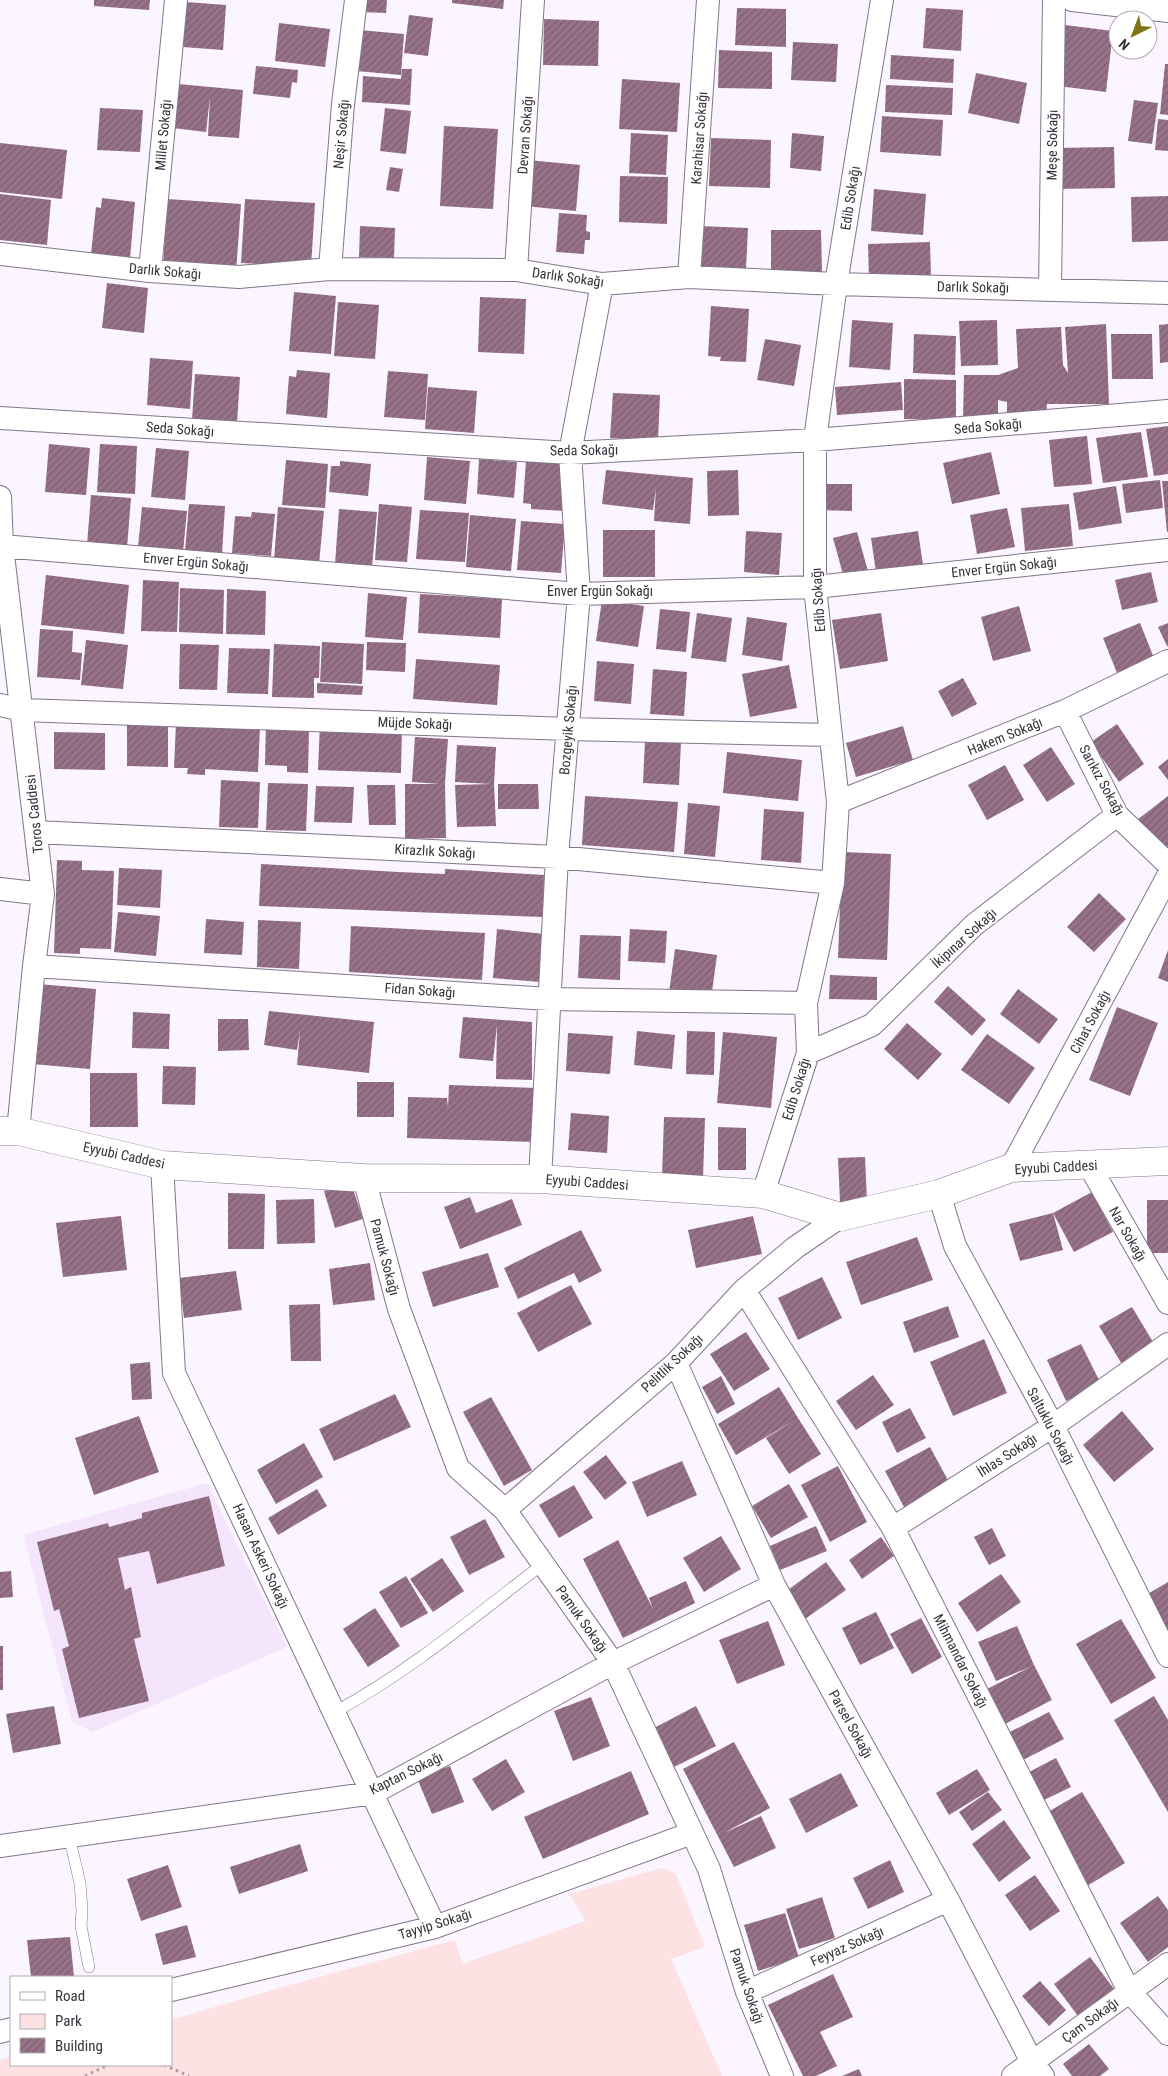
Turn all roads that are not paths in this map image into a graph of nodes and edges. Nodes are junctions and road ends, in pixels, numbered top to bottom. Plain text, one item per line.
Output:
1 (176, 0) edge
2 (356, 0) edge
3 (534, 0) edge
4 (708, 0) edge
5 (882, 0) edge
6 (1054, 0) edge
7 (1072, 0) edge
8 (1168, 11) edge
9 (0, 254) edge
10 (330, 269) junction
11 (516, 270) junction
12 (150, 271) junction
13 (689, 277) junction
14 (602, 284) junction
15 (836, 284) junction
16 (1050, 289) junction
17 (1168, 293) edge
18 (1168, 411) edge
19 (0, 418) edge
20 (815, 440) junction
21 (570, 453) junction
22 (1, 507) edge
23 (2, 546) junction
24 (1168, 550) edge
25 (815, 587) junction
26 (579, 594) junction
27 (1168, 661) edge
28 (0, 705) edge
29 (22, 710) junction
30 (1065, 712) junction
31 (569, 729) junction
32 (831, 736) junction
33 (838, 802) junction
34 (1117, 814) junction
35 (36, 832) junction
36 (557, 857) junction
37 (1168, 864) edge
38 (1168, 876) edge
39 (833, 883) junction
40 (0, 889) edge
41 (43, 894) junction
42 (34, 966) junction
43 (549, 999) junction
44 (806, 1003) junction
45 (808, 1052) junction
46 (9, 1131) edge
47 (1168, 1160) edge
48 (162, 1165) junction
49 (1089, 1165) junction
50 (1011, 1168) junction
51 (364, 1178) junction
52 (540, 1179) junction
53 (763, 1194) junction
54 (938, 1194) junction
55 (840, 1218) junction
56 (744, 1290) junction
57 (1168, 1302) edge
58 (1168, 1344) edge
59 (676, 1363) junction
60 (1053, 1426) junction
61 (505, 1510) junction
62 (894, 1528) junction
63 (542, 1564) junction
64 (774, 1585) junction
65 (1168, 1656) edge
66 (613, 1663) junction
67 (334, 1712) junction
68 (373, 1793) junction
69 (692, 1832) junction
70 (69, 1836) junction
71 (0, 1846) edge
72 (948, 1900) junction
73 (435, 1927) junction
74 (1168, 1964) edge
75 (89, 1967) dead end
76 (172, 1990) edge
77 (1129, 1991) junction
78 (746, 1992) junction
79 (1168, 2034) edge
80 (1037, 2069) edge
81 (782, 2076) edge
82 (1012, 2076) edge

1 - 12 street, Millet Sokağı
2 - 10 street, Neşir Sokağı
3 - 11 street, Devran Sokağı
4 - 13 street, Karahisar Sokağı
5 - 15 street, Edib Sokağı
6 - 16 street, Meşe Sokağı
7 - 8 street
9 - 12 street, Darlık Sokağı
10 - 11 street, Darlık Sokağı
10 - 12 street, Darlık Sokağı
11 - 14 street, Darlık Sokağı
13 - 14 street, Darlık Sokağı
13 - 15 street, Darlık Sokağı
14 - 21 street, Bozgeyik Sokağı
15 - 16 street, Darlık Sokağı
15 - 20 street, Edib Sokağı
16 - 17 street, Darlık Sokağı
18 - 20 street, Seda Sokağı
19 - 21 street, Seda Sokağı
20 - 21 street, Seda Sokağı
20 - 25 street, Edib Sokağı
21 - 26 street, Bozgeyik Sokağı
22 - 23 street, Toros Caddesi
23 - 26 street, Enver Ergün Sokağı
23 - 29 street, Toros Caddesi
24 - 25 street, Enver Ergün Sokağı
25 - 26 street, Enver Ergün Sokağı
25 - 32 street, Edib Sokağı
26 - 31 street, Bozgeyik Sokağı
27 - 30 street, Hakem Sokağı
28 - 29 street, Müjde Sokağı
29 - 31 street, Müjde Sokağı
29 - 35 street, Toros Caddesi
30 - 33 street, Hakem Sokağı
30 - 34 street, Sarıkız Sokağı
31 - 32 street, Müjde Sokağı
31 - 36 street, Bozgeyik Sokağı
32 - 33 street, Edib Sokağı
33 - 39 street, Edib Sokağı
34 - 37 street, Sarıkız Sokağı
34 - 45 street, İkipınar Sokağı
35 - 36 street, Kirazlık Sokağı
35 - 41 street, Toros Caddesi
36 - 39 street, Kirazlık Sokağı
36 - 43 street, Bozgeyik Sokağı
38 - 50 street, Cihat Sokağı
39 - 44 street, Edib Sokağı
40 - 41 street
41 - 42 street, Toros Caddesi
42 - 43 street, Fidan Sokağı
42 - 46 street, Toros Caddesi
43 - 44 street, Fidan Sokağı
43 - 52 street, Bozgeyik Sokağı
44 - 45 street, Edib Sokağı
45 - 53 street, Edib Sokağı
46 - 48 street, Eyyubi Caddesi
47 - 49 street, Eyyubi Caddesi
48 - 51 street, Eyyubi Caddesi
48 - 67 street, Hasan Askeri Sokağı
49 - 50 street, Eyyubi Caddesi
49 - 57 street, Nar Sokağı
50 - 54 street, Eyyubi Caddesi
51 - 52 street, Eyyubi Caddesi
51 - 61 street, Pamuk Sokağı
52 - 53 street, Eyyubi Caddesi
53 - 55 street, Eyyubi Caddesi
54 - 55 street, Eyyubi Caddesi
54 - 60 street, Saltuklu Sokağı
55 - 56 street, Pelitlik Sokağı
56 - 59 street, Pelitlik Sokağı
56 - 62 street, Mihmandar Sokağı
58 - 60 street, İhlas Sokağı
59 - 61 street, Pelitlik Sokağı
59 - 64 street, Parsel Sokağı
60 - 62 street, İhlas Sokağı
60 - 65 street, Saltuklu Sokağı
61 - 63 street, Pamuk Sokağı
62 - 77 street, Mihmandar Sokağı
63 - 66 street, Pamuk Sokağı
63 - 67 lane
64 - 66 street, Kaptan Sokağı
64 - 72 street, Parsel Sokağı
66 - 68 street, Kaptan Sokağı
66 - 69 street, Pamuk Sokağı
67 - 68 street, Hasan Askeri Sokağı
68 - 70 street, Kaptan Sokağı
68 - 73 street, Hasan Askeri Sokağı
69 - 73 street, Tayyip Sokağı
69 - 78 street, Pamuk Sokağı
70 - 71 street, Kaptan Sokağı
70 - 75 lane
72 - 78 street, Feyyaz Sokağı
72 - 80 street, Parsel Sokağı
73 - 76 street, Tayyip Sokağı
74 - 77 street, Çam Sokağı
77 - 79 street, Mihmandar Sokağı
77 - 80 street, Çam Sokağı
78 - 81 street, Pamuk Sokağı
80 - 82 street, Çam Sokağı

